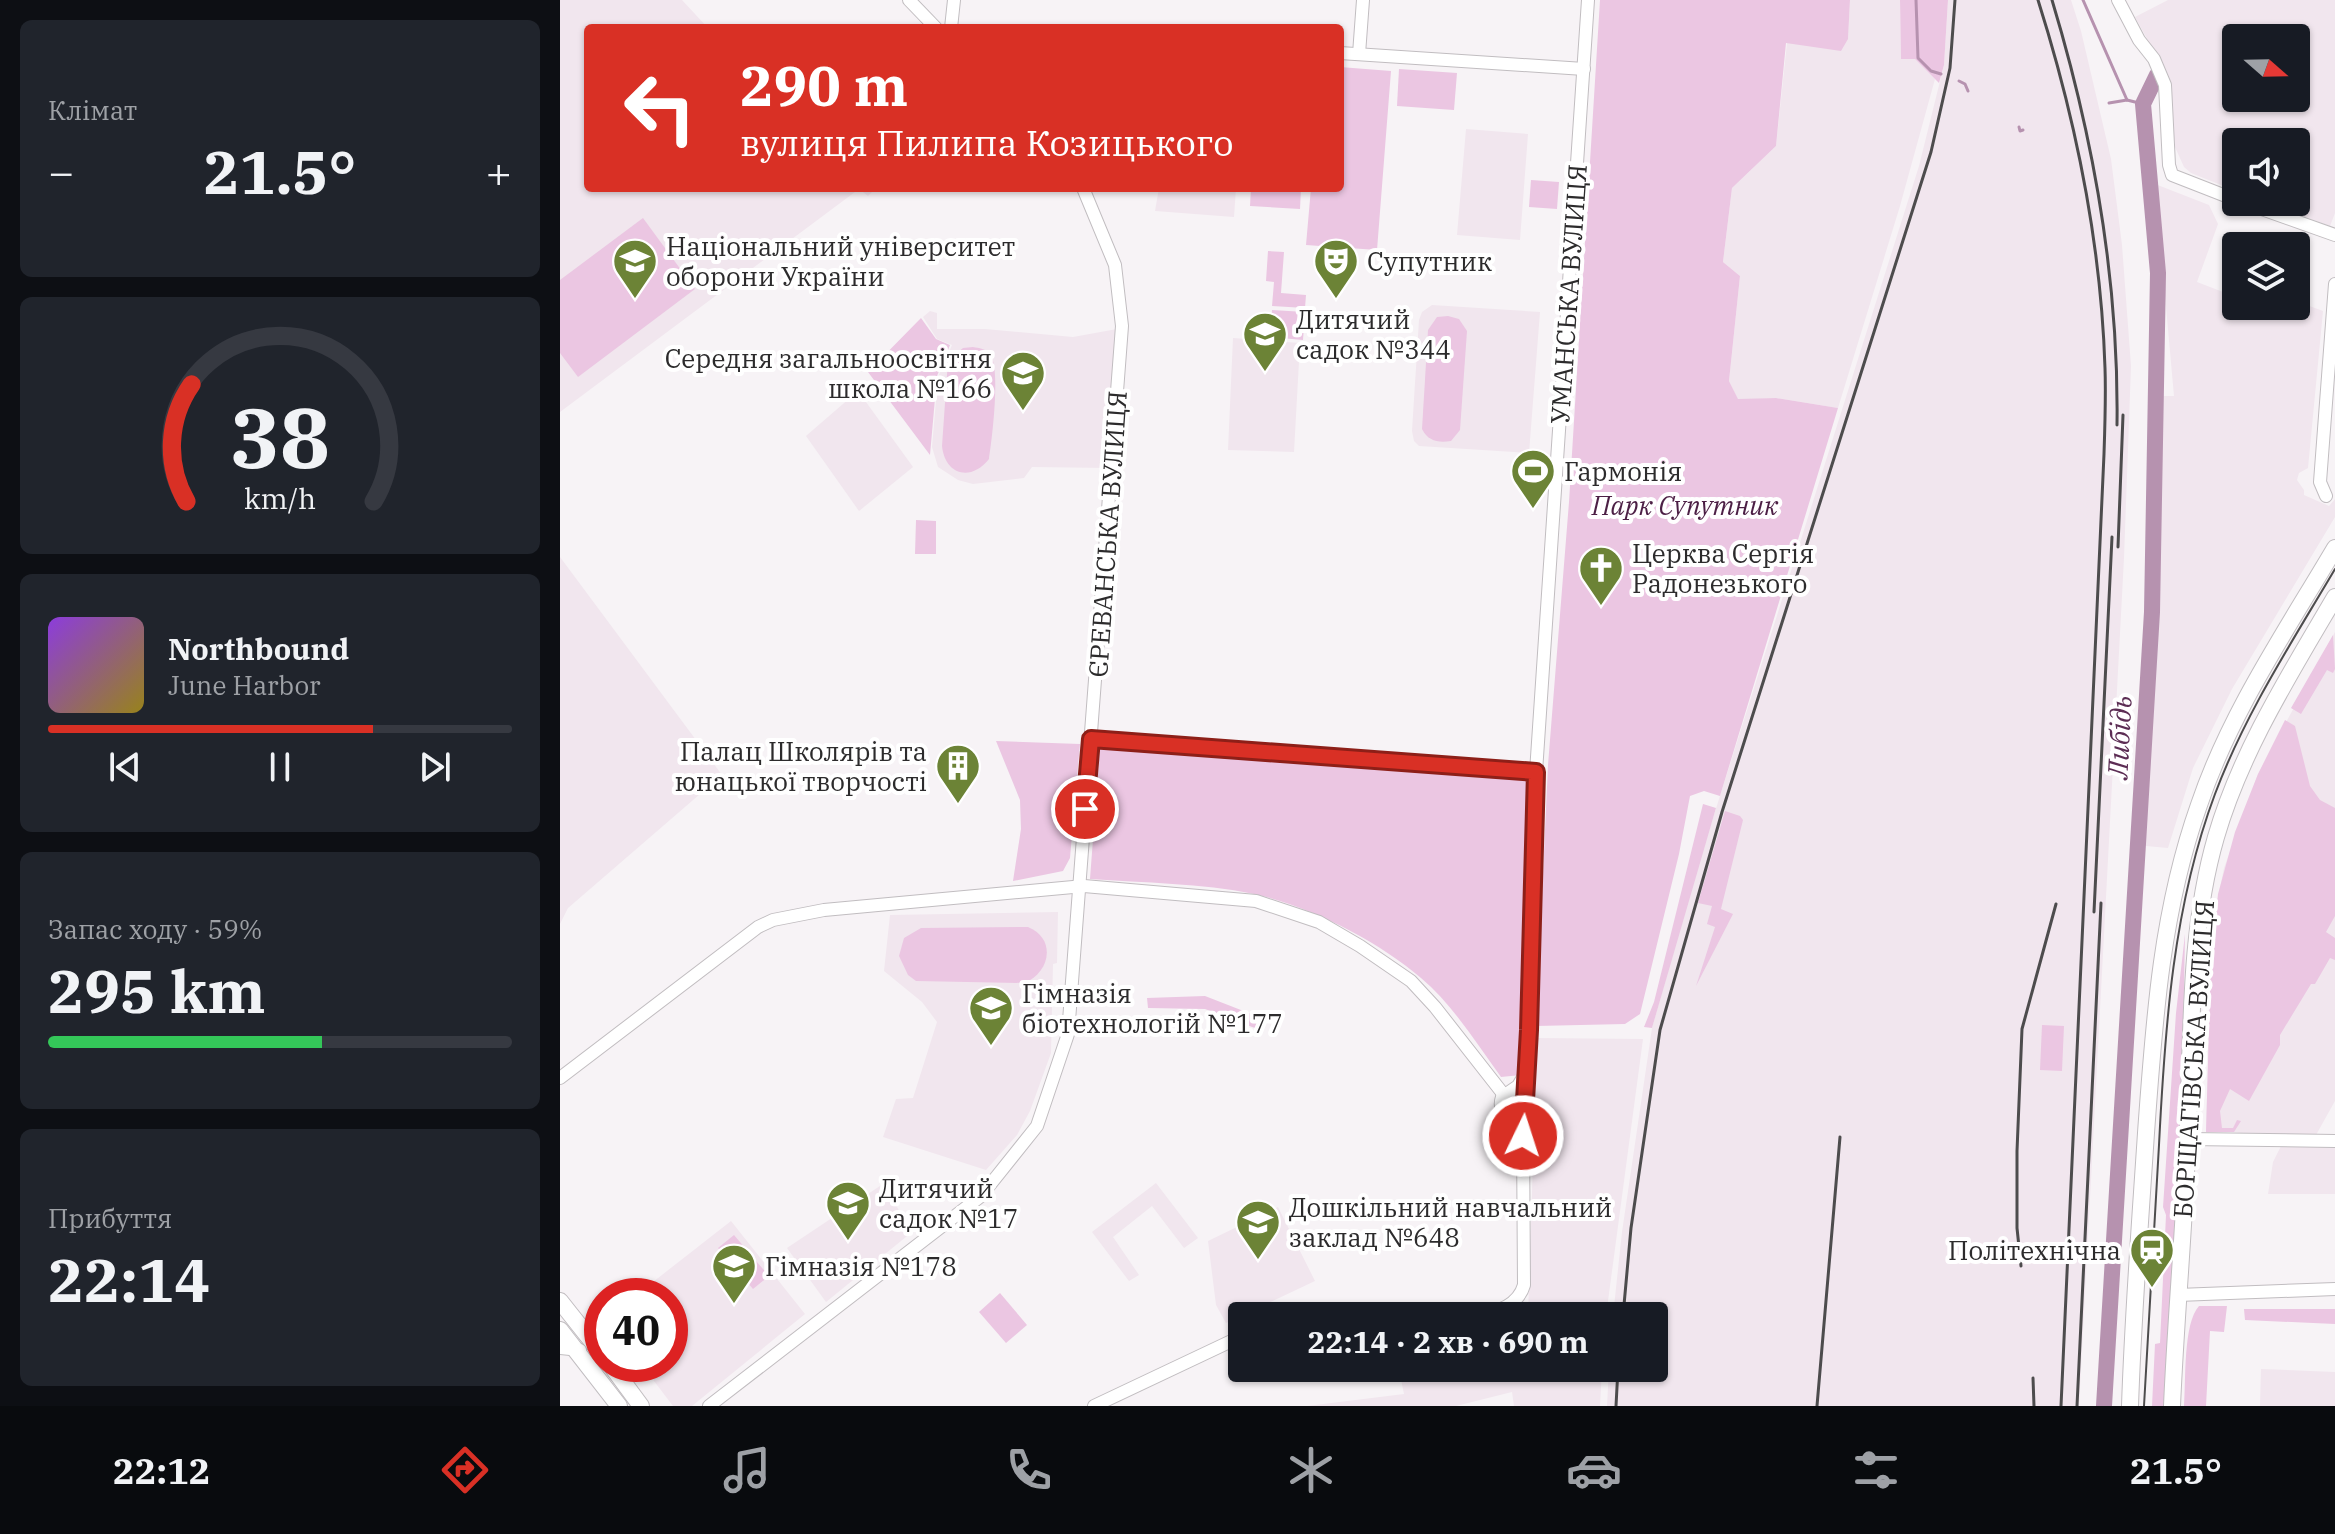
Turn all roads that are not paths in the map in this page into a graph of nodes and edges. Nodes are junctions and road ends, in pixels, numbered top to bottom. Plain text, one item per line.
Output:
1 (909, 0) edge
2 (954, 0) edge
3 (1363, 0) edge
4 (1588, 0) edge
5 (2118, 0) edge
6 (932, 24) edge
7 (951, 24) edge
8 (1344, 53) edge
9 (1359, 54) junction
10 (1584, 69) junction
11 (1085, 192) edge
12 (2222, 195) edge
13 (2281, 216) edge
14 (2335, 235) edge
15 (2335, 284) edge
16 (2326, 496) dead end
17 (2335, 548) edge
18 (2335, 597) edge
19 (1091, 739) junction
20 (1536, 772) junction
21 (1079, 886) junction
22 (1527, 1067) junction
23 (560, 1078) edge
24 (1507, 1093) junction
25 (1525, 1106) junction
26 (1510, 1117) junction
27 (1523, 1136) junction
28 (2188, 1139) junction
29 (2335, 1141) edge
30 (2335, 1289) edge
31 (2178, 1295) junction
32 (560, 1301) edge
33 (1515, 1302) edge
34 (560, 1330) edge
35 (584, 1338) edge
36 (1228, 1343) edge
37 (584, 1345) edge
38 (560, 1348) edge
39 (584, 1349) edge
40 (607, 1382) edge
41 (623, 1382) edge
42 (619, 1406) edge
43 (641, 1406) edge
44 (709, 1406) edge
45 (1094, 1406) edge
46 (2130, 1406) edge
47 (2172, 1406) edge

1 - 6 street
2 - 7 street
3 - 9 street
4 - 10 street, УМАНСЬКА ВУЛИЦЯ
5 - 12 street
8 - 9 street
9 - 10 street
10 - 20 street, УМАНСЬКА ВУЛИЦЯ
11 - 19 street, ЄРЕВАНСЬКА ВУЛИЦЯ
13 - 14 street
15 - 16 street
17 - 46 main road, БОРЩАГІВСЬКА ВУЛИЦЯ
18 - 28 main road, БОРЩАГІВСЬКА ВУЛИЦЯ
19 - 20 street
19 - 21 street, ЄРЕВАНСЬКА ВУЛИЦЯ
20 - 22 street, УМАНСЬКА ВУЛИЦЯ
21 - 23 street
21 - 24 street
21 - 44 street, ЄРЕВАНСЬКА ВУЛИЦЯ
22 - 24 street
22 - 25 street, УМАНСЬКА ВУЛИЦЯ
24 - 25 street
24 - 26 street
25 - 26 street
25 - 27 street, УМАНСЬКА ВУЛИЦЯ
26 - 27 street
27 - 33 street, УМАНСЬКА ВУЛИЦЯ
28 - 29 street
28 - 31 main road, БОРЩАГІВСЬКА ВУЛИЦЯ
30 - 31 street
31 - 47 main road, БОРЩАГІВСЬКА ВУЛИЦЯ
32 - 35 main road
34 - 37 main road
36 - 45 street
38 - 39 street
40 - 42 main road
41 - 43 main road

